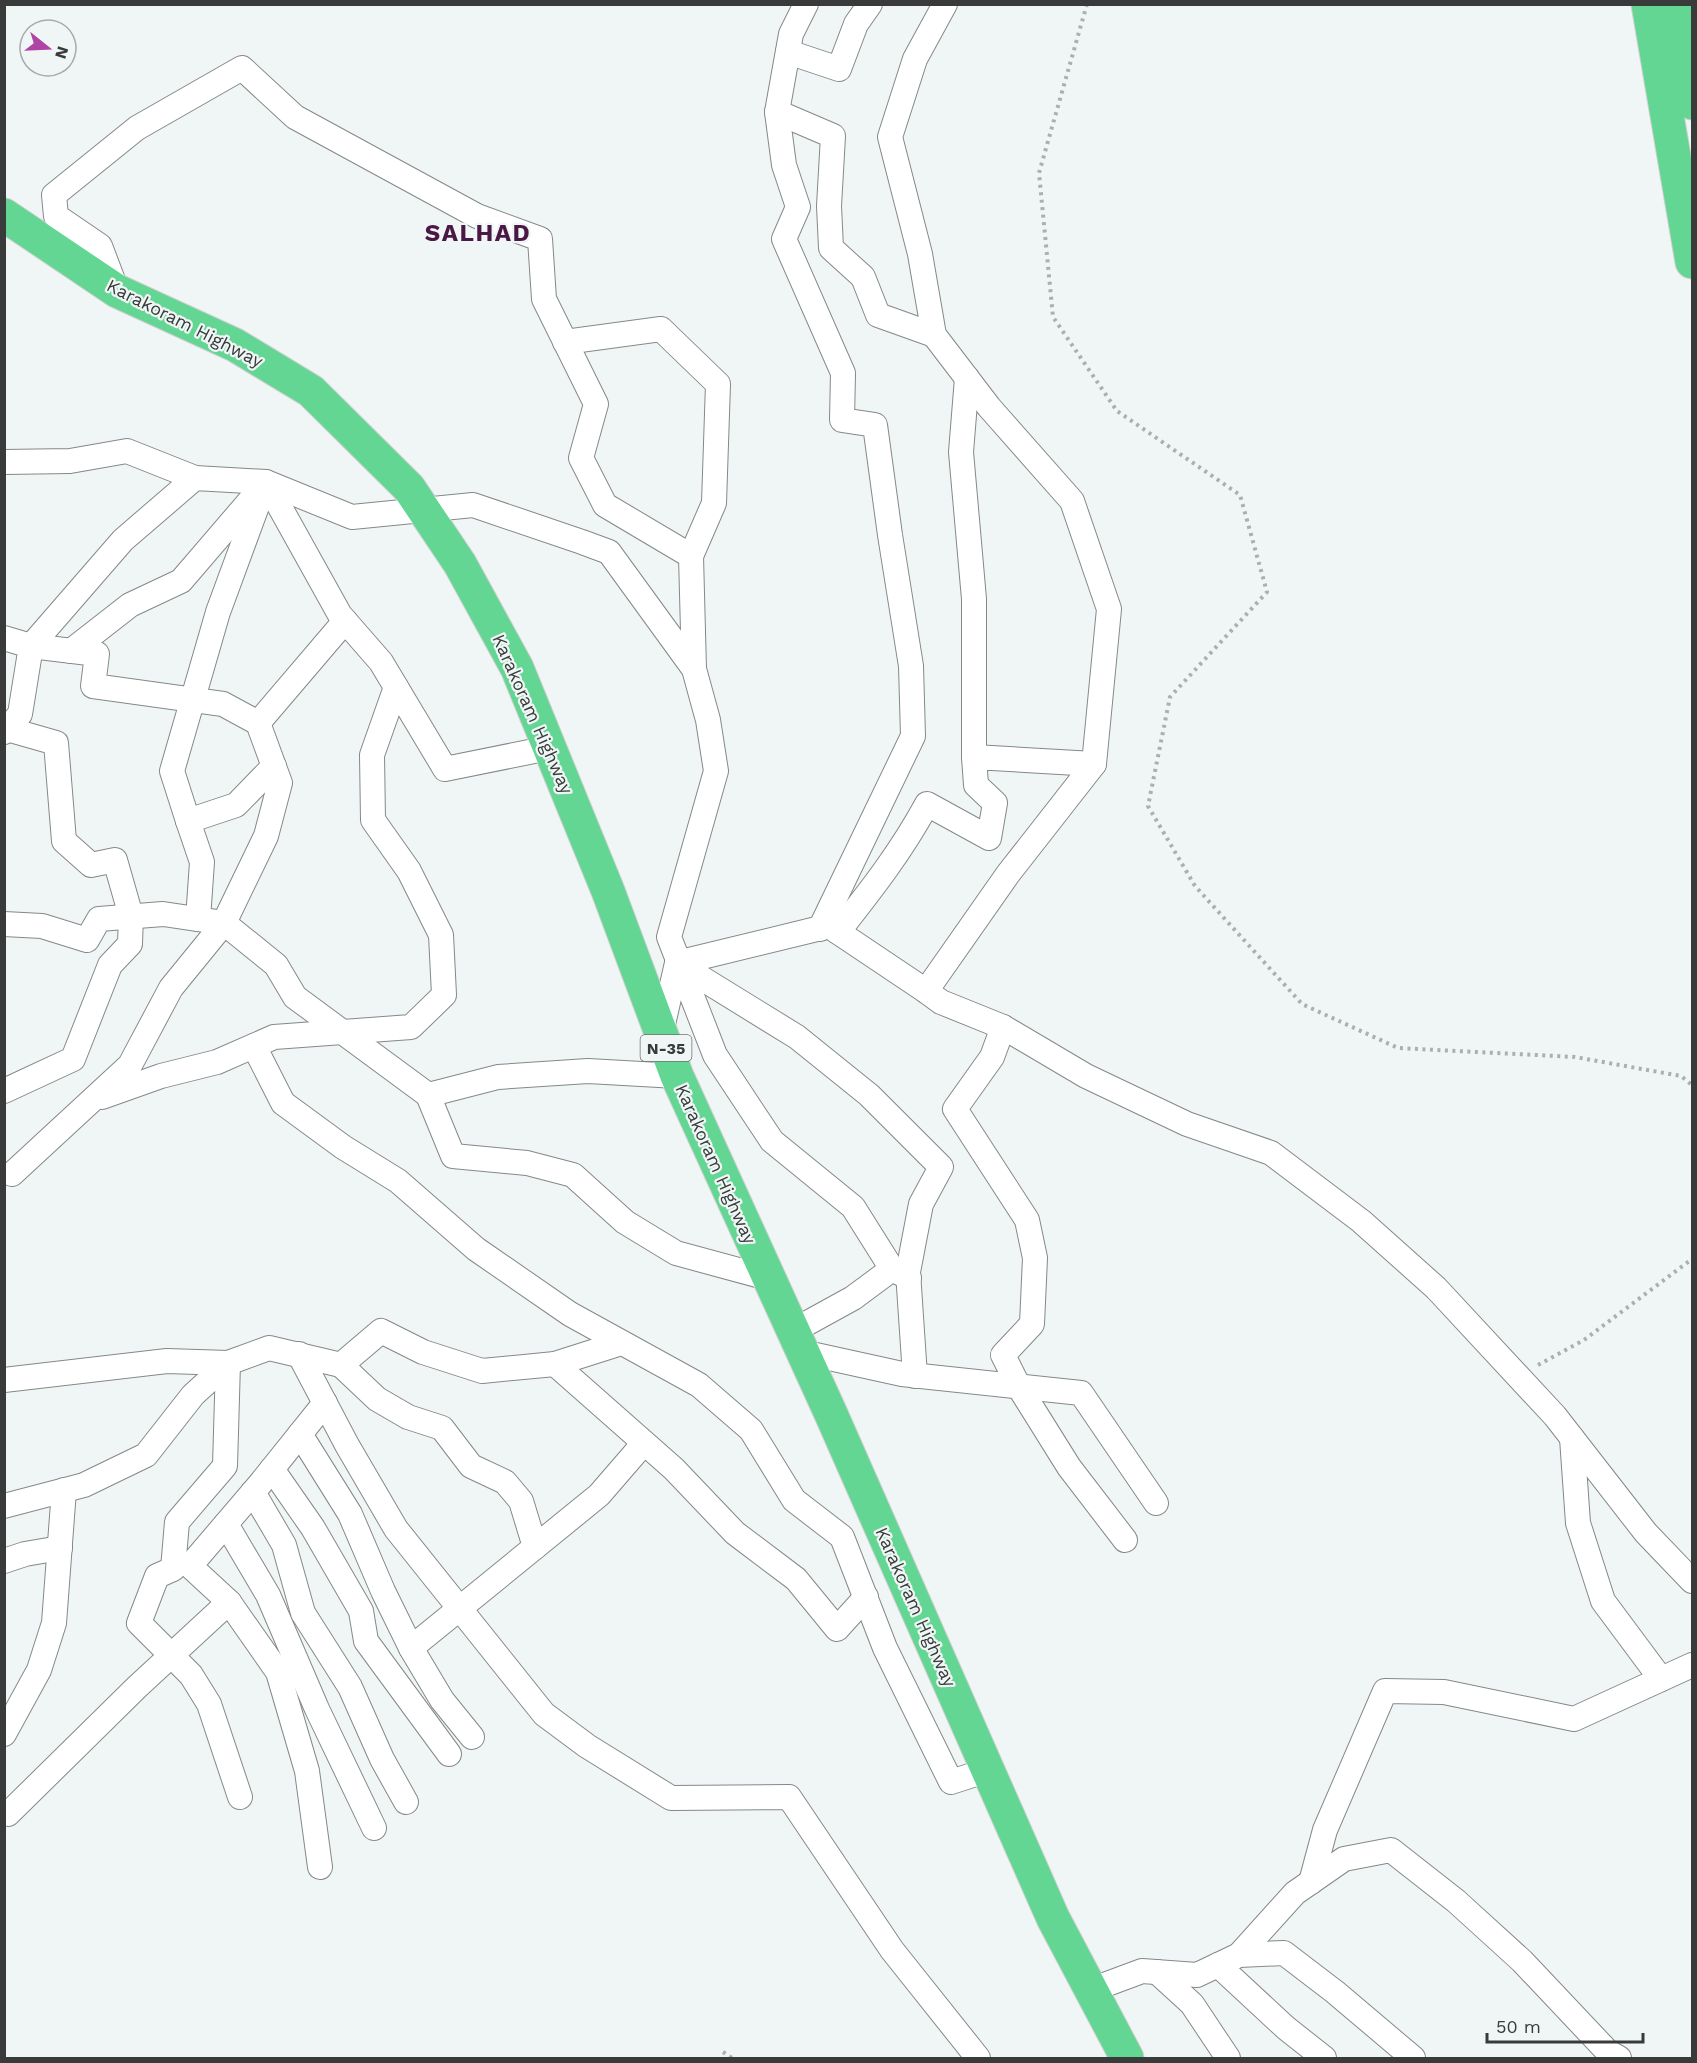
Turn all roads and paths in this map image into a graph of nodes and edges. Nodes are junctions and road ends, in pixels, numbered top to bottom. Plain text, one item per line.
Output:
1 (806, 4) edge
2 (870, 4) edge
3 (945, 4) edge
4 (1087, 4) edge
5 (1648, 4) edge
6 (1675, 4) edge
7 (788, 52) junction
8 (1692, 103) edge
9 (777, 112) junction
10 (4, 215) edge
11 (1692, 262) edge
12 (117, 291) junction
13 (934, 334) junction
14 (565, 342) junction
15 (967, 378) junction
16 (4, 462) edge
17 (195, 478) junction
18 (266, 482) junction
19 (425, 511) junction
20 (691, 556) junction
21 (345, 621) junction
22 (4, 638) edge
23 (31, 646) junction
24 (71, 651) junction
25 (694, 669) junction
26 (396, 687) junction
27 (193, 700) junction
28 (258, 723) junction
29 (6, 731) edge
30 (549, 748) junction
31 (974, 757) junction
32 (1094, 764) junction
33 (274, 766) junction
34 (188, 821) junction
35 (131, 916) junction
36 (198, 919) junction
37 (224, 923) junction
38 (4, 924) edge
39 (829, 930) junction
40 (677, 963) junction
41 (926, 990) junction
42 (1003, 1027) junction
43 (344, 1031) junction
44 (661, 1033) junction
45 (254, 1046) junction
46 (677, 1076) junction
47 (1692, 1085) edge
48 (4, 1091) edge
49 (428, 1095) junction
50 (90, 1101) junction
51 (12, 1174) dead end
52 (1692, 1258) edge
53 (900, 1273) junction
54 (768, 1278) junction
55 (797, 1342) junction
56 (621, 1343) junction
57 (299, 1354) junction
58 (228, 1363) junction
59 (555, 1364) junction
60 (342, 1365) junction
61 (1518, 1375) junction
62 (915, 1376) junction
63 (4, 1380) edge
64 (1019, 1387) junction
65 (325, 1403) junction
66 (300, 1434) junction
67 (1572, 1438) junction
68 (644, 1443) junction
69 (272, 1470) junction
70 (64, 1490) junction
71 (254, 1492) junction
72 (1156, 1503) dead end
73 (4, 1506) edge
74 (226, 1524) junction
75 (1125, 1540) dead end
76 (535, 1547) junction
77 (60, 1548) junction
78 (4, 1561) edge
79 (1692, 1581) edge
80 (866, 1598) junction
81 (229, 1602) junction
82 (460, 1609) junction
83 (411, 1648) junction
84 (171, 1656) junction
85 (1692, 1665) edge
86 (1660, 1679) junction
87 (4, 1734) edge
88 (472, 1737) dead end
89 (449, 1754) dead end
90 (988, 1770) junction
91 (240, 1797) dead end
92 (406, 1802) dead end
93 (8, 1814) dead end
94 (374, 1828) dead end
95 (320, 1867) dead end
96 (1311, 1882) junction
97 (1228, 1960) junction
98 (1157, 1972) junction
99 (1091, 1990) junction
100 (723, 2052) dead end
101 (732, 2058) edge
102 (978, 2058) edge
103 (1127, 2058) edge
104 (1227, 2058) edge
105 (1324, 2058) edge
106 (1413, 2058) edge
107 (1619, 2058) edge

1 - 7 street
2 - 7 street
3 - 13 street
4 - 47 path
5 - 11 highway
6 - 8 highway
7 - 9 street
9 - 13 street
9 - 39 street
10 - 12 highway, Karakoram Highway / N-35
12 - 14 street
12 - 19 highway, Karakoram Highway / N-35
13 - 15 street
14 - 20 street
14 - 20 street
15 - 31 street
15 - 32 street
16 - 17 street
17 - 18 street
17 - 23 street
18 - 19 street
18 - 21 street
18 - 24 street
18 - 27 street
19 - 25 street
19 - 30 highway, Karakoram Highway / N-35
20 - 25 street
21 - 26 street
21 - 28 street
22 - 23 street
23 - 24 street
23 - 29 street
24 - 27 street
25 - 40 street
26 - 30 street
26 - 43 street
27 - 28 street
27 - 34 street
28 - 33 street
29 - 35 street
30 - 44 highway, Karakoram Highway / N-35
31 - 32 street
31 - 39 street
32 - 41 street
33 - 34 street
33 - 37 street
34 - 36 street
35 - 36 street
35 - 38 street
35 - 48 street
36 - 37 street
37 - 43 street
37 - 50 street
39 - 40 street
39 - 41 street
40 - 44 street
40 - 53 street
40 - 53 street
41 - 42 street
42 - 61 street
42 - 64 street
43 - 45 street
43 - 49 street
44 - 46 highway, Karakoram Highway / N-35
45 - 50 street
45 - 56 street
46 - 49 street
46 - 54 highway, Karakoram Highway / N-35
49 - 54 street
50 - 51 street
52 - 61 path
53 - 55 street
53 - 62 street
54 - 55 highway, Karakoram Highway / N-35
55 - 62 street
55 - 90 highway, Karakoram Highway / N-35
56 - 59 street
56 - 80 street
57 - 58 street
57 - 60 street
57 - 65 street
58 - 63 street
58 - 70 street
58 - 84 street
59 - 60 street
59 - 68 street
60 - 76 street
61 - 67 street
62 - 64 street
64 - 72 street
64 - 75 street
65 - 66 street
65 - 82 street
66 - 69 street
66 - 83 street
67 - 79 street
67 - 86 street
68 - 76 street
68 - 80 street
69 - 71 street
69 - 89 street
70 - 73 street
70 - 77 street
71 - 74 street
71 - 92 street
74 - 81 street
74 - 94 street
76 - 82 street
77 - 78 street
77 - 87 street
80 - 90 street
81 - 84 street
81 - 95 street
82 - 83 street
82 - 102 street
83 - 88 street
84 - 91 street
84 - 93 street
85 - 86 street
86 - 96 street
90 - 99 highway, Karakoram Highway / N-35
96 - 97 street
96 - 107 street
97 - 98 street
97 - 105 street
97 - 106 street
98 - 99 street
98 - 104 street
99 - 103 highway, Karakoram Highway / N-35
100 - 101 path

